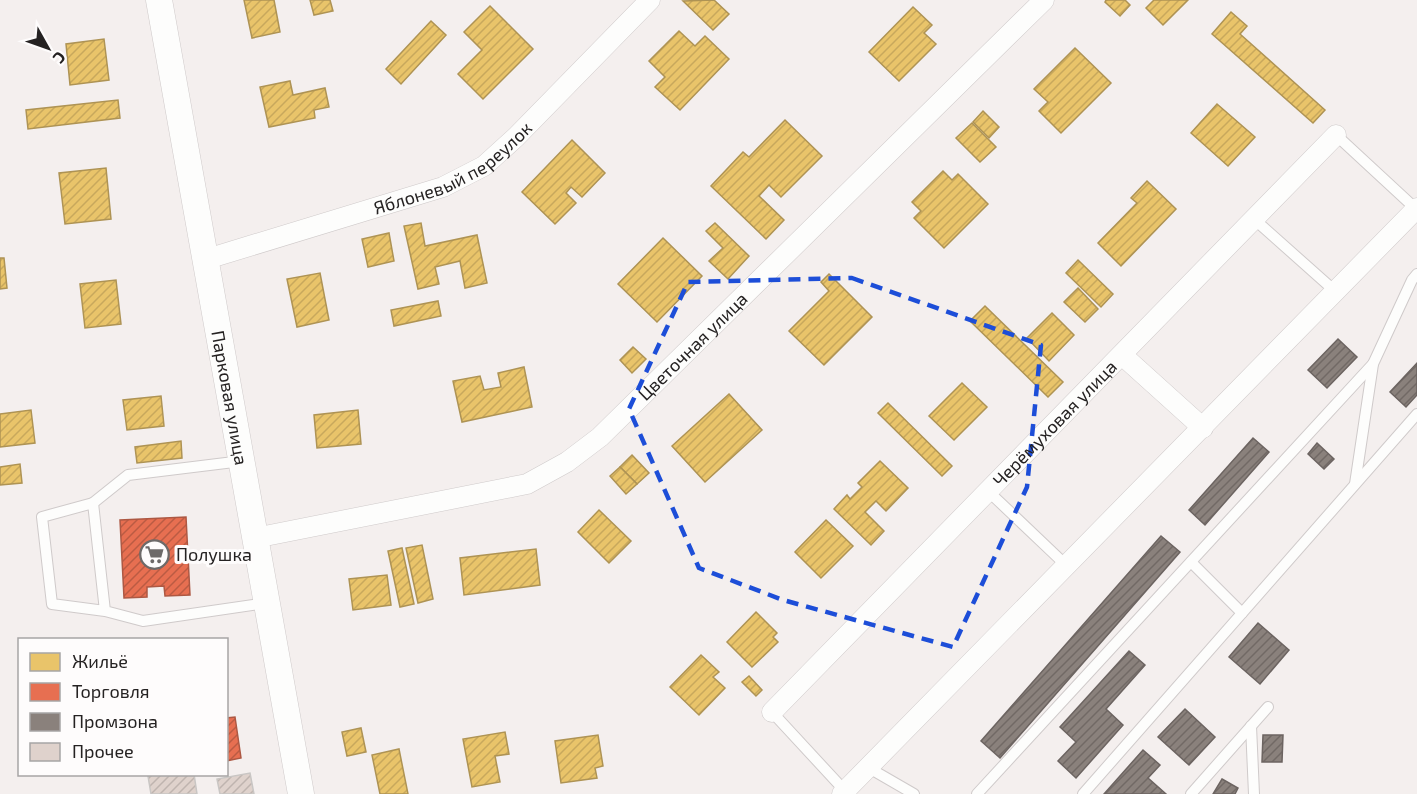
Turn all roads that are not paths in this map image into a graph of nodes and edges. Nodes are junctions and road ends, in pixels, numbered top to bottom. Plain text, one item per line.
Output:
1 (159, 0) edge
2 (650, 0) edge
3 (1044, 0) edge
4 (1336, 135) joint
5 (1416, 209) edge
6 (1254, 219) junction
7 (207, 259) junction
8 (1417, 274) edge
9 (1336, 292) junction
10 (1122, 355) junction
11 (1373, 364) junction
12 (1417, 414) edge
13 (1203, 428) junction
14 (242, 461) junction
15 (1354, 485) junction
16 (988, 491) junction
17 (93, 503) junction
18 (255, 538) junction
19 (1191, 562) junction
20 (1068, 567) junction
21 (266, 603) junction
22 (105, 611) junction
23 (1242, 613) junction
24 (1268, 707) dead end
25 (772, 712) joint
26 (1251, 726) junction
27 (869, 768) junction
28 (843, 793) edge
29 (301, 794) edge
30 (914, 794) edge
31 (977, 794) edge
32 (1083, 794) edge
33 (1191, 794) edge
34 (1254, 794) edge

1 - 7 street, Парковая улица
2 - 7 street, Яблоневый переулок
3 - 18 street, Цветочная улица
4 - 5 lane
4 - 6 street, Черёмуховая улица
5 - 9 street
6 - 9 lane
6 - 10 street, Черёмуховая улица
7 - 14 street, Парковая улица
8 - 11 lane
9 - 13 street
10 - 13 street
10 - 16 street, Черёмуховая улица
11 - 15 lane
11 - 19 lane
12 - 15 lane
13 - 20 street
14 - 17 lane
14 - 18 street, Парковая улица
15 - 23 lane
16 - 20 lane
16 - 25 street, Черёмуховая улица
17 - 22 lane
17 - 22 lane
18 - 21 street, Парковая улица
19 - 23 lane
19 - 31 lane
20 - 27 street
21 - 22 lane
21 - 29 street, Парковая улица
23 - 32 lane
24 - 26 lane
25 - 28 lane
26 - 33 lane
26 - 34 lane
27 - 28 street
27 - 30 lane

